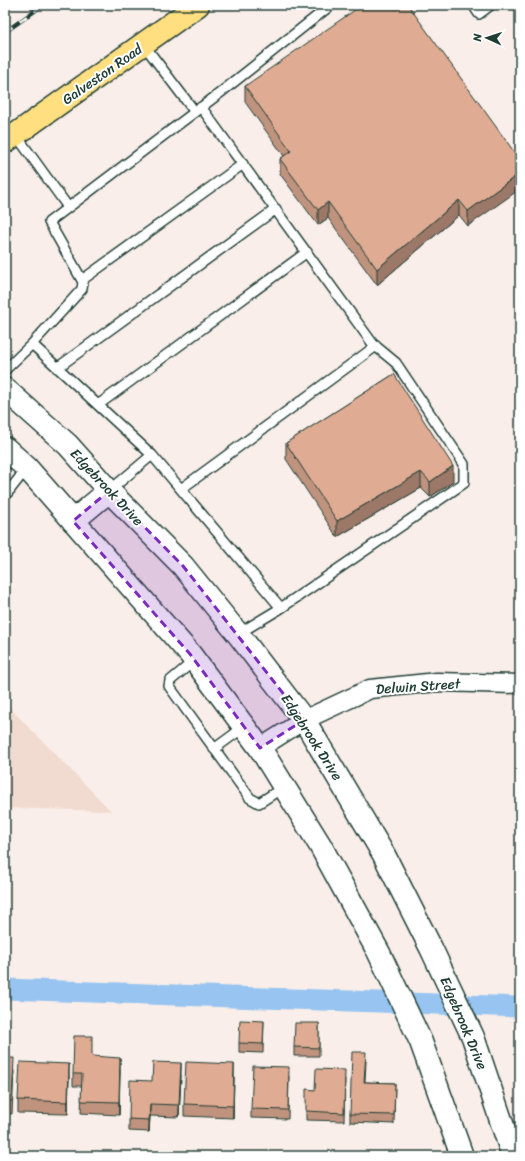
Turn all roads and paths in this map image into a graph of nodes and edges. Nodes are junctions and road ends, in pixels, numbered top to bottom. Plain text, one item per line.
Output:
1 (198, 5) edge
2 (331, 5) edge
3 (473, 5) edge
4 (491, 5) edge
5 (144, 45) junction
6 (198, 110) junction
7 (10, 139) edge
8 (243, 164) junction
9 (68, 207) junction
10 (276, 209) junction
11 (307, 252) junction
12 (82, 280) junction
13 (32, 344) junction
14 (376, 346) junction
15 (57, 368) junction
16 (5, 370) edge
17 (5, 389) edge
18 (98, 405) junction
19 (5, 448) edge
20 (152, 455) junction
21 (27, 468) junction
22 (181, 489) junction
23 (109, 491) junction
24 (5, 496) edge
25 (73, 521) junction
26 (281, 608) junction
27 (238, 634) junction
28 (195, 660) junction
29 (520, 684) edge
30 (304, 720) junction
31 (244, 727) junction
32 (260, 748) junction
33 (214, 749) junction
34 (284, 787) junction
35 (462, 1156) edge
36 (513, 1156) edge

1 - 5 main road, Galveston Road
2 - 6 lane
3 - 4 lane
5 - 6 lane
5 - 7 main road, Galveston Road
6 - 8 lane
6 - 9 lane
7 - 9 lane
8 - 10 lane
8 - 12 lane
9 - 12 lane
10 - 11 lane
10 - 15 lane
11 - 14 lane
11 - 18 lane
12 - 13 lane
13 - 15 lane
13 - 16 lane
14 - 22 lane
14 - 26 lane
15 - 18 lane
17 - 23 main road, Edgebrook Drive
18 - 20 lane
19 - 21 main road
20 - 22 lane
20 - 23 lane
21 - 24 lane
21 - 25 main road
22 - 26 lane
23 - 25 main road
23 - 27 main road, Edgebrook Drive
25 - 28 main road
26 - 27 lane
27 - 30 main road, Edgebrook Drive
28 - 31 main road
28 - 33 lane
29 - 30 street, Delwin Street
30 - 32 street, Delwin Street
30 - 36 main road, Edgebrook Drive
31 - 32 main road
31 - 33 lane
32 - 34 main road
33 - 34 lane
34 - 35 main road

